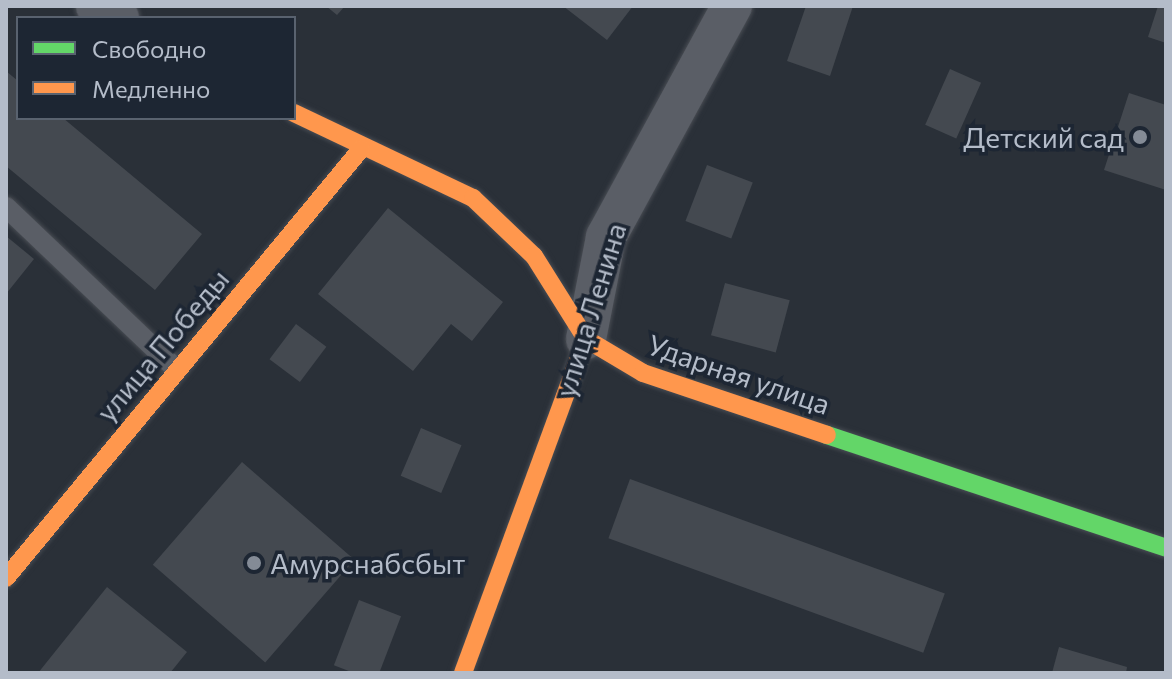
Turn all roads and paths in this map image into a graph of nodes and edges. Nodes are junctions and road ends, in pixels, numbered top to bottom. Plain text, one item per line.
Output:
1 (96, 6) edge
2 (732, 6) edge
3 (115, 16) edge
4 (296, 114) edge
5 (361, 149) junction
6 (6, 207) edge
7 (586, 339) junction
8 (177, 370) junction
9 (1166, 548) edge
10 (6, 578) edge
11 (463, 673) edge

1 - 3 street
2 - 7 street, улица Ленина
4 - 5 street, Ударная улица
5 - 7 street, Ударная улица
5 - 8 street, улица Победы
6 - 8 lane
7 - 9 street, Ударная улица
7 - 11 street, улица Ленина
8 - 10 street, улица Победы

